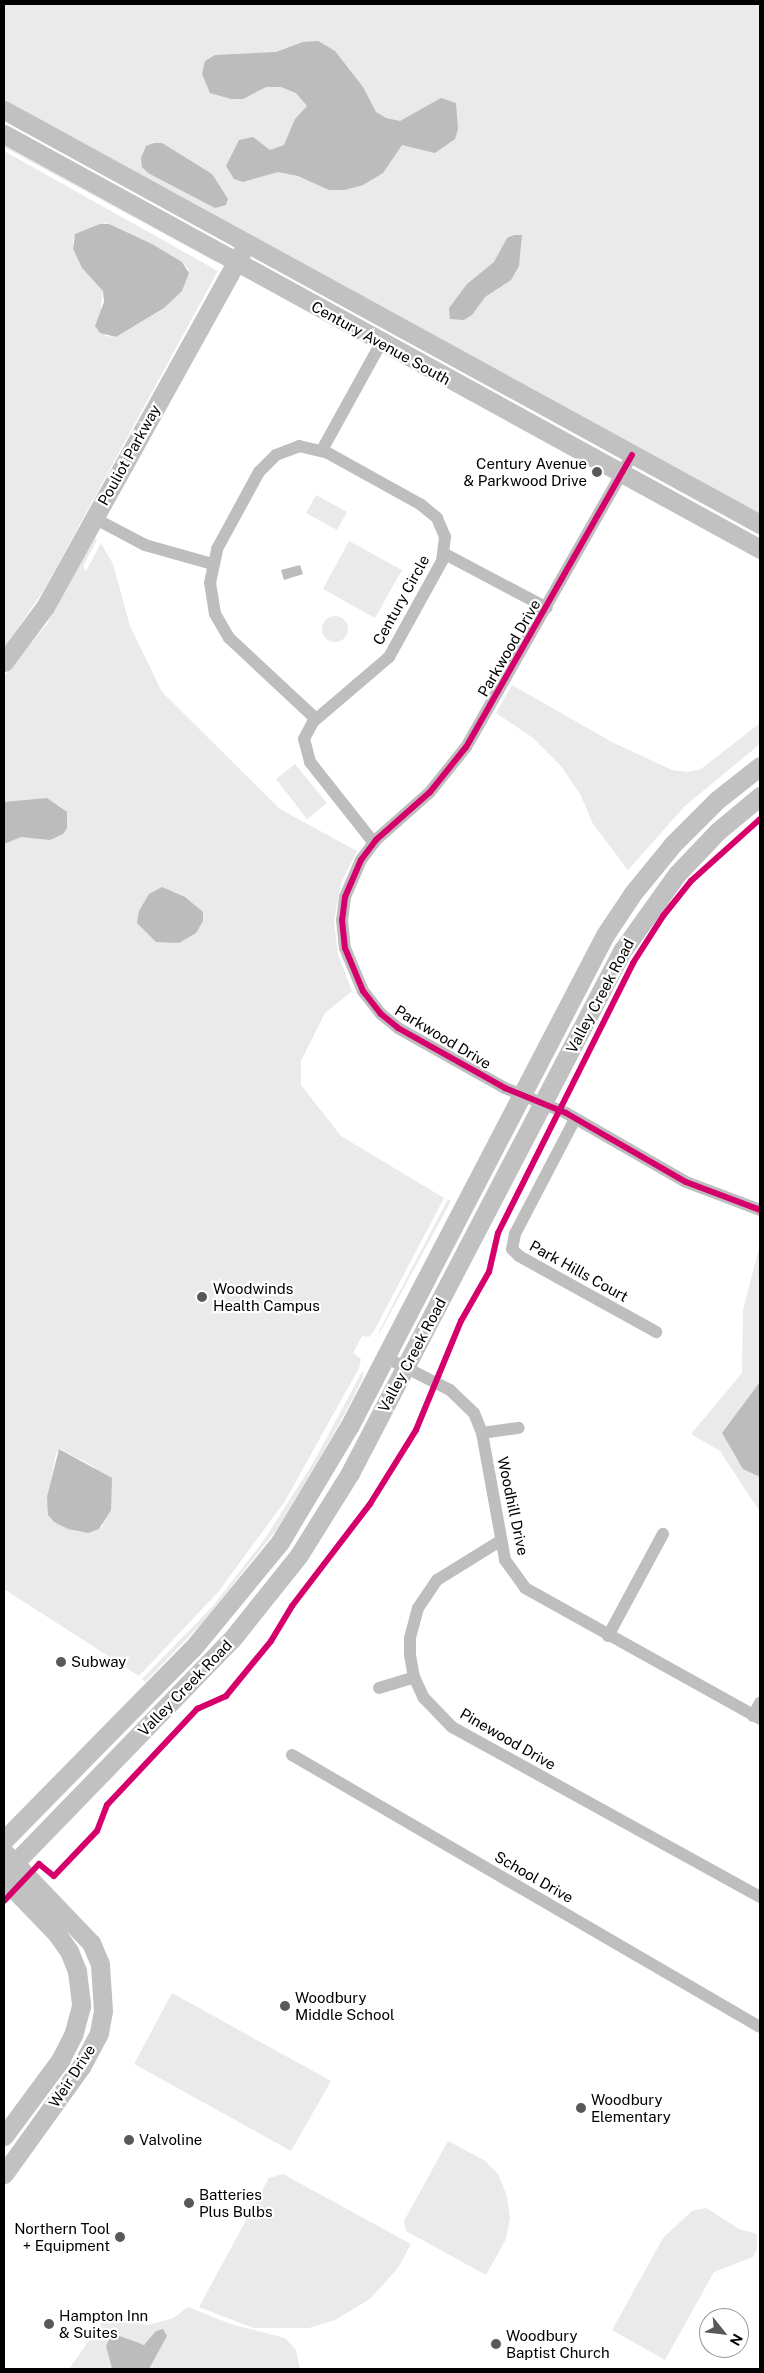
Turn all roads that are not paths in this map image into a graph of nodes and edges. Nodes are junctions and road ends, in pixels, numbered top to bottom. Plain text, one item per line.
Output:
1 (4, 110) edge
2 (4, 134) edge
3 (246, 244) junction
4 (236, 262) junction
5 (381, 343) junction
6 (322, 450) junction
7 (632, 456) junction
8 (621, 475) junction
9 (94, 518) junction
10 (760, 524) edge
11 (760, 548) edge
12 (445, 554) junction
13 (212, 564) junction
14 (547, 608) junction
15 (4, 662) edge
16 (316, 719) junction
17 (760, 766) edge
18 (760, 796) edge
19 (374, 843) junction
20 (521, 1095) junction
21 (542, 1103) junction
22 (576, 1119) junction
23 (760, 1209) edge
24 (656, 1332) dead end
25 (385, 1357) junction
26 (406, 1367) junction
27 (519, 1428) dead end
28 (482, 1433) junction
29 (663, 1534) dead end
30 (500, 1541) junction
31 (608, 1636) junction
32 (414, 1678) junction
33 (379, 1688) dead end
34 (760, 1703) edge
35 (757, 1718) edge
36 (292, 1755) dead end
37 (4, 1840) edge
38 (7, 1863) edge
39 (4, 1879) edge
40 (760, 1897) edge
41 (760, 2026) edge
42 (4, 2136) edge
43 (4, 2174) edge

1 - 3 main road, Century Avenue South
2 - 4 main road, Century Avenue South
3 - 4 main road, Pouliot Parkway
3 - 7 main road, Century Avenue South
4 - 5 main road, Century Avenue South
4 - 9 main road, Pouliot Parkway
5 - 6 street
5 - 8 main road, Century Avenue South
6 - 12 street, Century Circle
6 - 13 street, Century Circle
7 - 8 street, Parkwood Drive
7 - 10 main road, Century Avenue South
8 - 11 main road, Century Avenue South
8 - 14 street, Parkwood Drive
9 - 13 street
9 - 15 main road, Pouliot Parkway
12 - 14 street, Century Circle
12 - 16 street, Century Circle
13 - 16 street, Century Circle
14 - 19 street, Parkwood Drive
16 - 19 street, Century Circle
17 - 20 main road, Valley Creek Road
18 - 21 main road, Valley Creek Road
19 - 20 street, Parkwood Drive
20 - 21 street, Parkwood Drive
20 - 25 main road, Valley Creek Road
21 - 22 street, Parkwood Drive
21 - 26 main road, Valley Creek Road
22 - 23 street, Parkwood Drive
22 - 24 street, Park Hills Court
25 - 26 street, Woodhill Drive
25 - 37 main road, Valley Creek Road
26 - 28 street, Woodhill Drive
26 - 38 main road, Valley Creek Road
27 - 28 street
28 - 30 street, Woodhill Drive
29 - 31 street
30 - 31 street, Woodhill Drive
30 - 32 street, Pinewood Drive
31 - 35 street, Woodhill Drive
32 - 33 street
32 - 40 street, Pinewood Drive
34 - 35 street
36 - 41 street, School Drive
38 - 43 main road, Weir Drive
39 - 42 main road, Weir Drive

